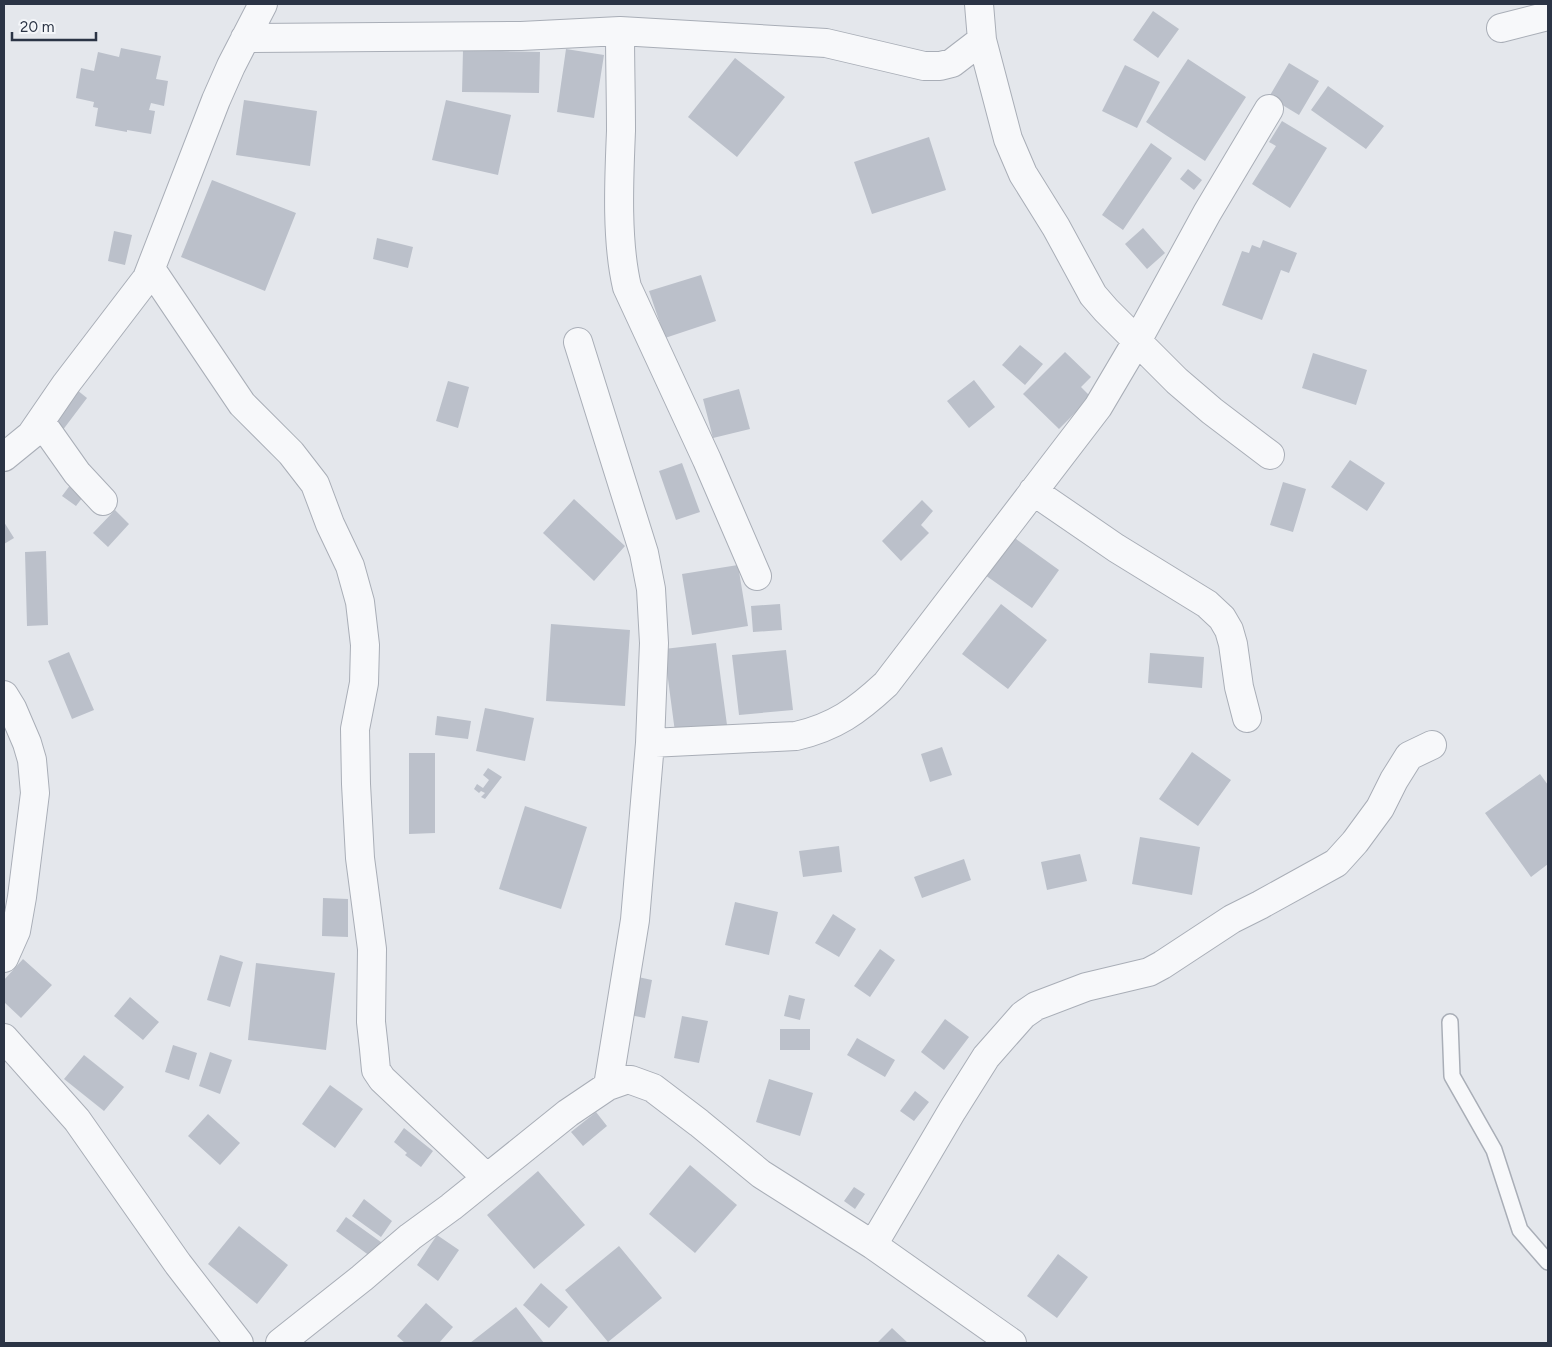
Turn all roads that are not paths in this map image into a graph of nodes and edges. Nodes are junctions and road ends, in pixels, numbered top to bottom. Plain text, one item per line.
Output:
1 (263, 4) edge
2 (980, 4) edge
3 (1548, 16) edge
4 (1500, 28) dead end
5 (620, 31) junction
6 (245, 38) junction
7 (982, 40) junction
8 (1269, 109) dead end
9 (151, 269) junction
10 (1137, 341) junction
11 (578, 342) dead end
12 (41, 422) junction
13 (1270, 455) dead end
14 (4, 457) edge
15 (1033, 491) junction
16 (103, 501) dead end
17 (757, 576) dead end
18 (4, 695) edge
19 (1248, 718) dead end
20 (650, 743) junction
21 (1432, 745) dead end
22 (4, 958) edge
23 (1450, 1022) dead end
24 (4, 1038) edge
25 (608, 1086) junction
26 (487, 1178) junction
27 (873, 1245) junction
28 (1548, 1262) edge
29 (239, 1343) edge
30 (280, 1343) edge
31 (1012, 1343) edge

1 - 6 street
2 - 7 street
3 - 4 street
5 - 6 street
5 - 7 street
5 - 17 street
6 - 9 street
7 - 10 street
8 - 10 street
9 - 12 street
9 - 26 street
10 - 13 street
10 - 15 street
11 - 20 street
12 - 14 street
12 - 16 street
15 - 19 street
15 - 20 street
18 - 22 street
20 - 25 street
21 - 27 street
23 - 28 lane
24 - 29 street
25 - 26 street
25 - 27 street
26 - 30 street
27 - 31 street

